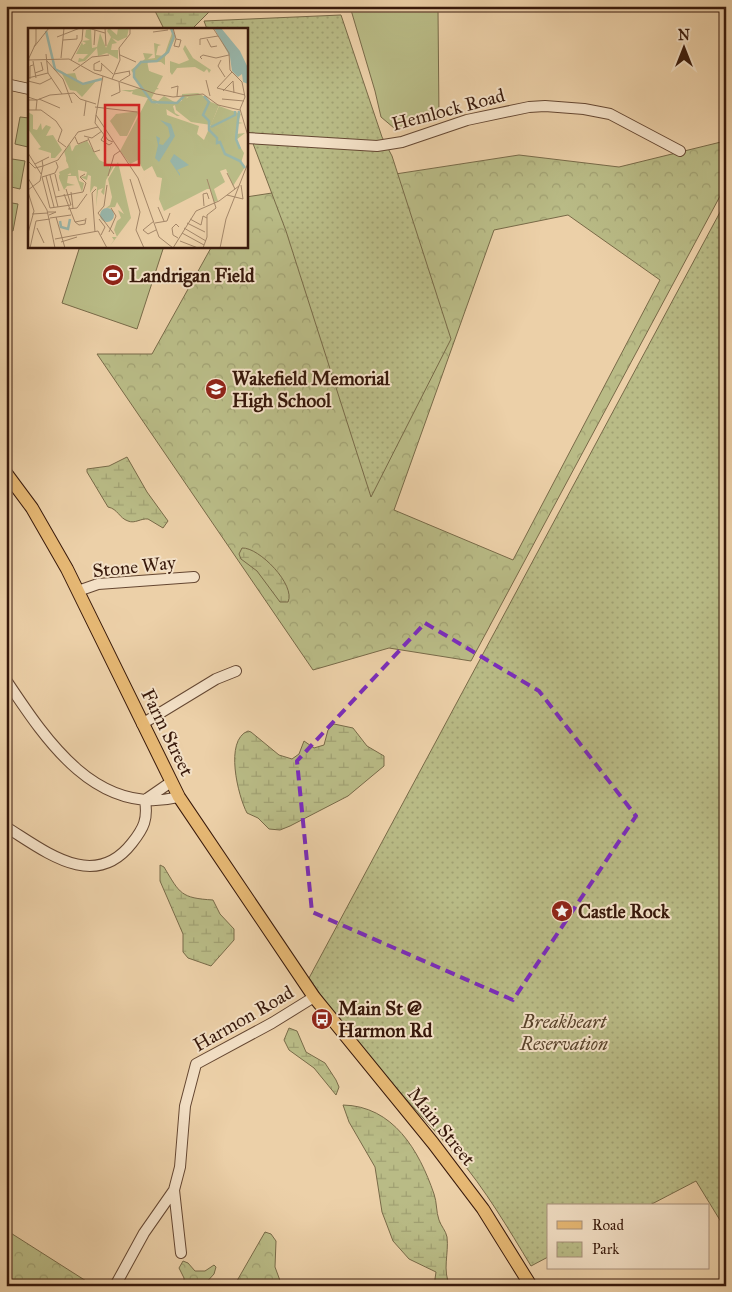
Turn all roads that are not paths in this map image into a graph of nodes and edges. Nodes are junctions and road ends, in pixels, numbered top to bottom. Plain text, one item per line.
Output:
1 (6, 84) edge
2 (28, 89) edge
3 (248, 138) edge
4 (680, 151) dead end
5 (6, 473) edge
6 (194, 577) dead end
7 (78, 591) junction
8 (236, 672) dead end
9 (6, 680) edge
10 (142, 724) junction
11 (171, 782) junction
12 (179, 797) junction
13 (145, 800) junction
14 (6, 827) edge
15 (314, 997) junction
16 (174, 1190) junction
17 (181, 1253) dead end
18 (115, 1286) edge
19 (531, 1286) edge

1 - 2 street
3 - 4 street, Hemlock Road
5 - 7 main road, Farm Street
6 - 7 street, Stone Way
7 - 10 main road, Farm Street
8 - 10 street
9 - 13 street
10 - 11 main road, Farm Street
11 - 12 main road, Farm Street
11 - 13 street
12 - 13 street
12 - 15 main road, Farm Street
13 - 14 street
15 - 16 street, Harmon Road
15 - 19 main road, Main Street
16 - 17 street
16 - 18 street

